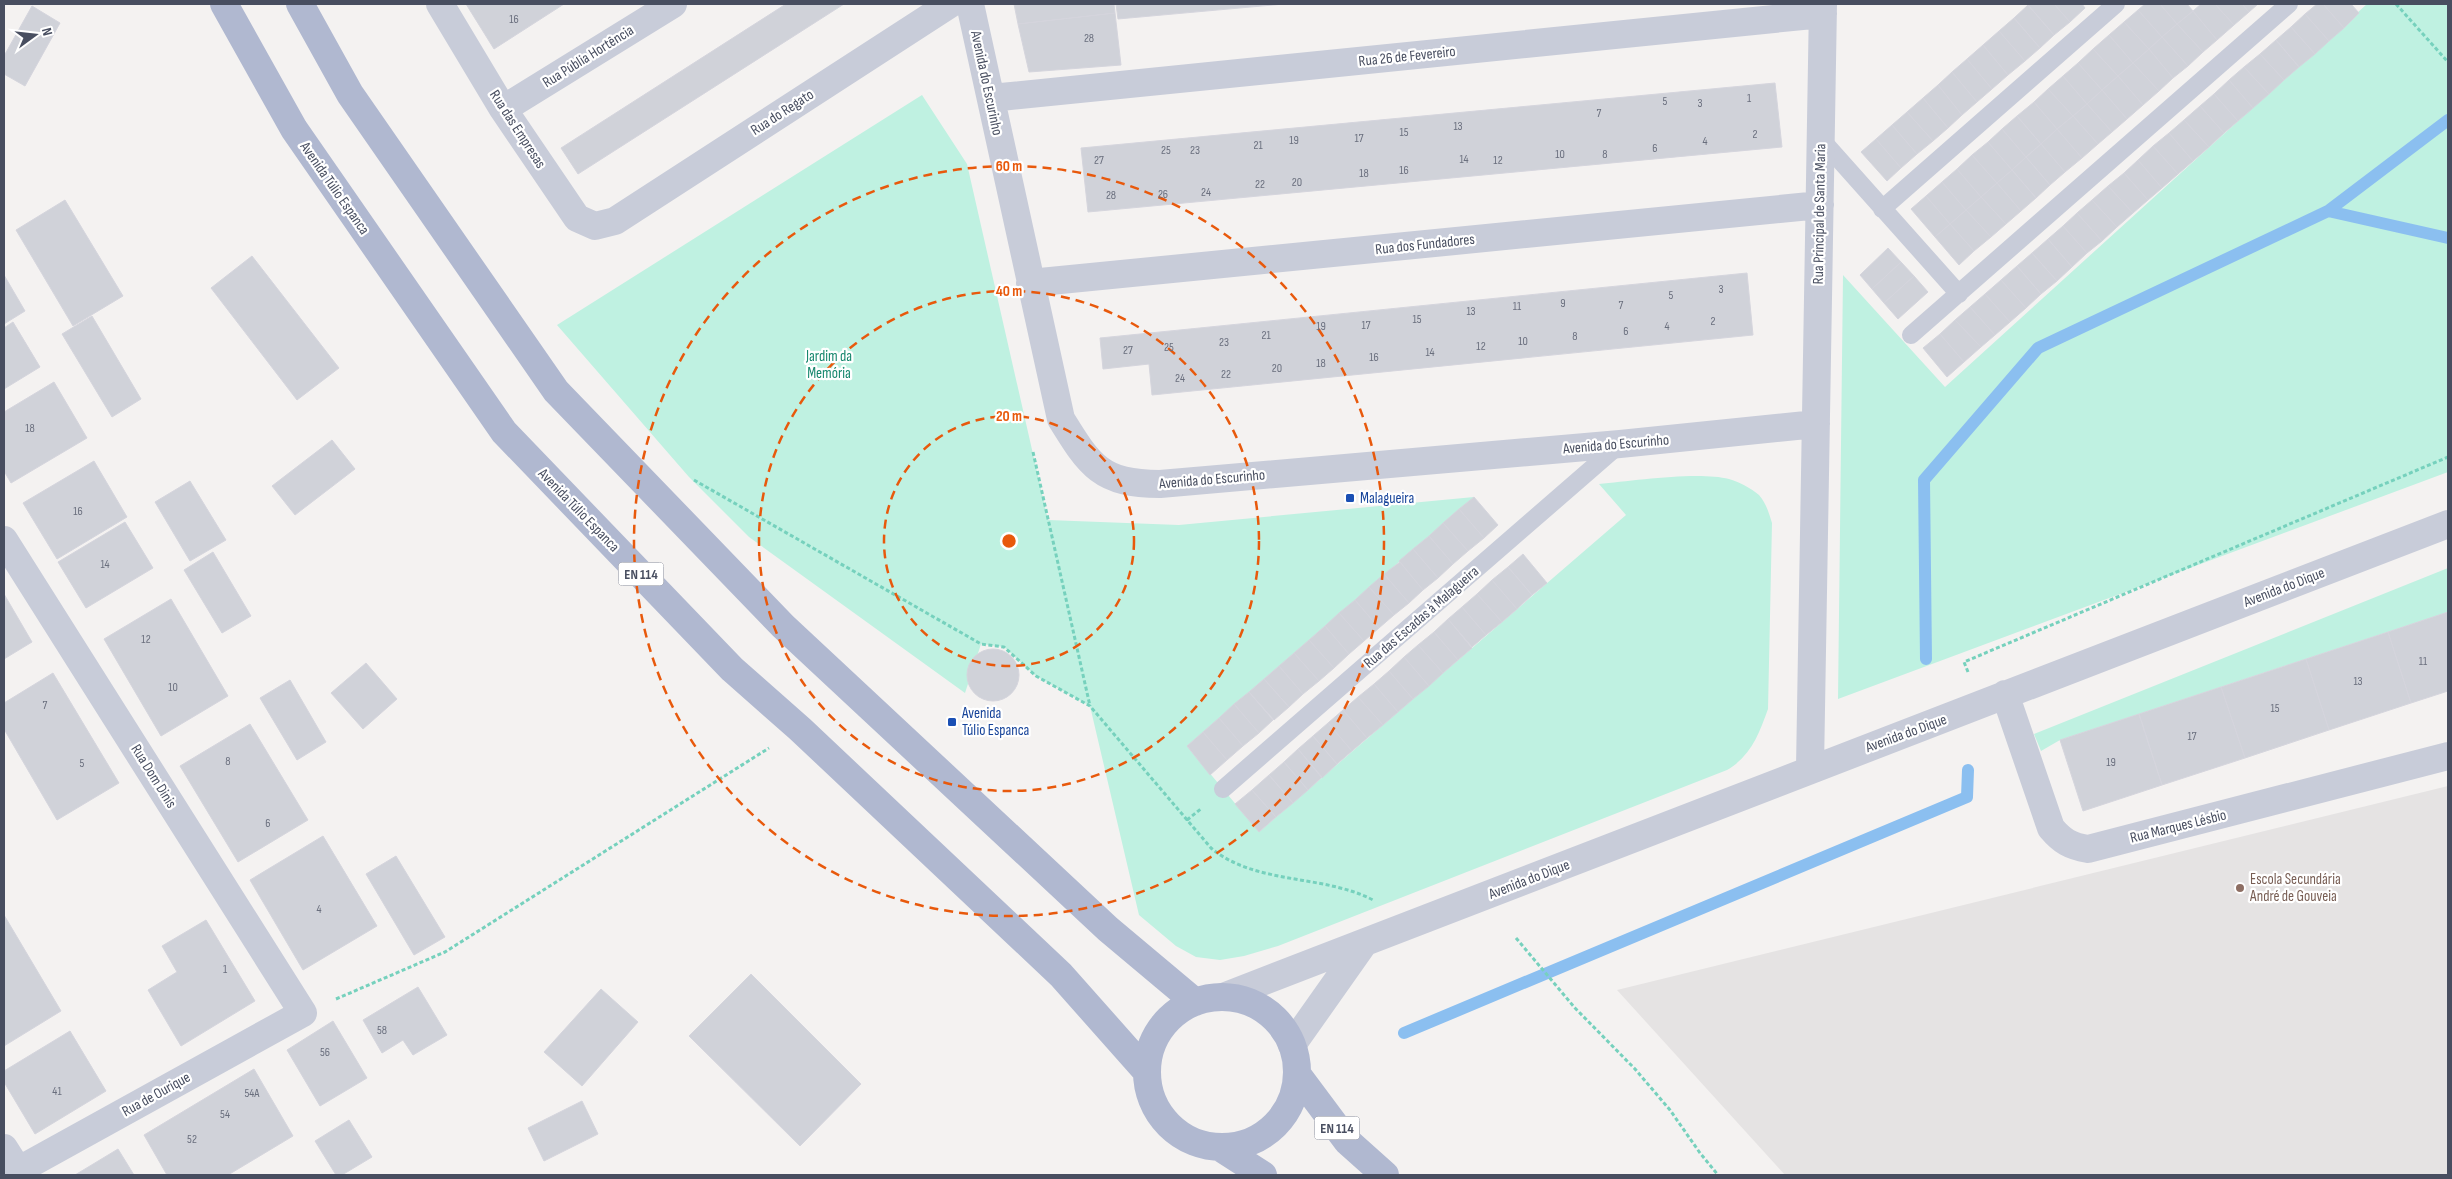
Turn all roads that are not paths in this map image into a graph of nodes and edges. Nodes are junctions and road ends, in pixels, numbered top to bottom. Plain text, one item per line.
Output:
1 (224, 4) edge
2 (300, 4) edge
3 (440, 4) edge
4 (673, 4) edge
5 (950, 4) edge
6 (970, 4) edge
7 (2116, 4) edge
8 (2289, 4) edge
9 (1823, 9) edge
10 (991, 98) junction
11 (503, 109) junction
12 (1820, 138) junction
13 (1820, 205) junction
14 (1882, 208) junction
15 (615, 221) joint
16 (1030, 283) junction
17 (1958, 294) junction
18 (1911, 335) dead end
19 (1816, 424) junction
20 (1620, 444) junction
21 (2448, 524) edge
22 (4, 540) edge
23 (2004, 694) junction
24 (2448, 756) edge
25 (1810, 768) junction
26 (1223, 789) dead end
27 (1364, 943) junction
28 (1223, 997) junction
29 (1195, 1002) junction
30 (303, 1013) joint
31 (1292, 1044) junction
32 (1147, 1072) junction
33 (1297, 1074) junction
34 (1221, 1148) junction
35 (10, 1164) edge
36 (1263, 1175) edge
37 (1386, 1175) edge

1 - 32 main road, Avenida Túlio Espanca / EN 114
2 - 29 main road
3 - 11 street, Rua das Empresas
4 - 11 street, Rua Públia Hortência
5 - 15 street, Rua do Regato
6 - 10 street, Avenida do Escurinho
7 - 14 lane
8 - 17 lane
9 - 10 street, Rua 26 de Fevereiro
9 - 12 street, Rua Principal de Santa Maria
10 - 16 street, Avenida do Escurinho
11 - 15 street, Rua das Empresas
12 - 13 street, Rua Principal de Santa Maria
12 - 14 lane
13 - 16 street, Rua dos Fundadores
13 - 19 street, Rua Principal de Santa Maria
14 - 17 lane
16 - 20 street, Avenida do Escurinho
17 - 18 lane
19 - 20 street, Avenida do Escurinho
19 - 25 street, Rua Principal de Santa Maria
20 - 26 lane, Rua das Escadas à Malagueira
21 - 23 street, Avenida do Dique
22 - 30 street, Rua Dom Dinis
23 - 24 street, Rua Marques Lésbio
23 - 25 street, Avenida do Dique
25 - 27 street, Avenida do Dique
27 - 28 street, Avenida do Dique
27 - 31 street
28 - 29 main road
28 - 31 main road
29 - 32 main road
30 - 35 street, Rua de Ourique
31 - 33 main road
32 - 34 main road
33 - 34 main road
33 - 37 main road, EN 114
34 - 36 main road

